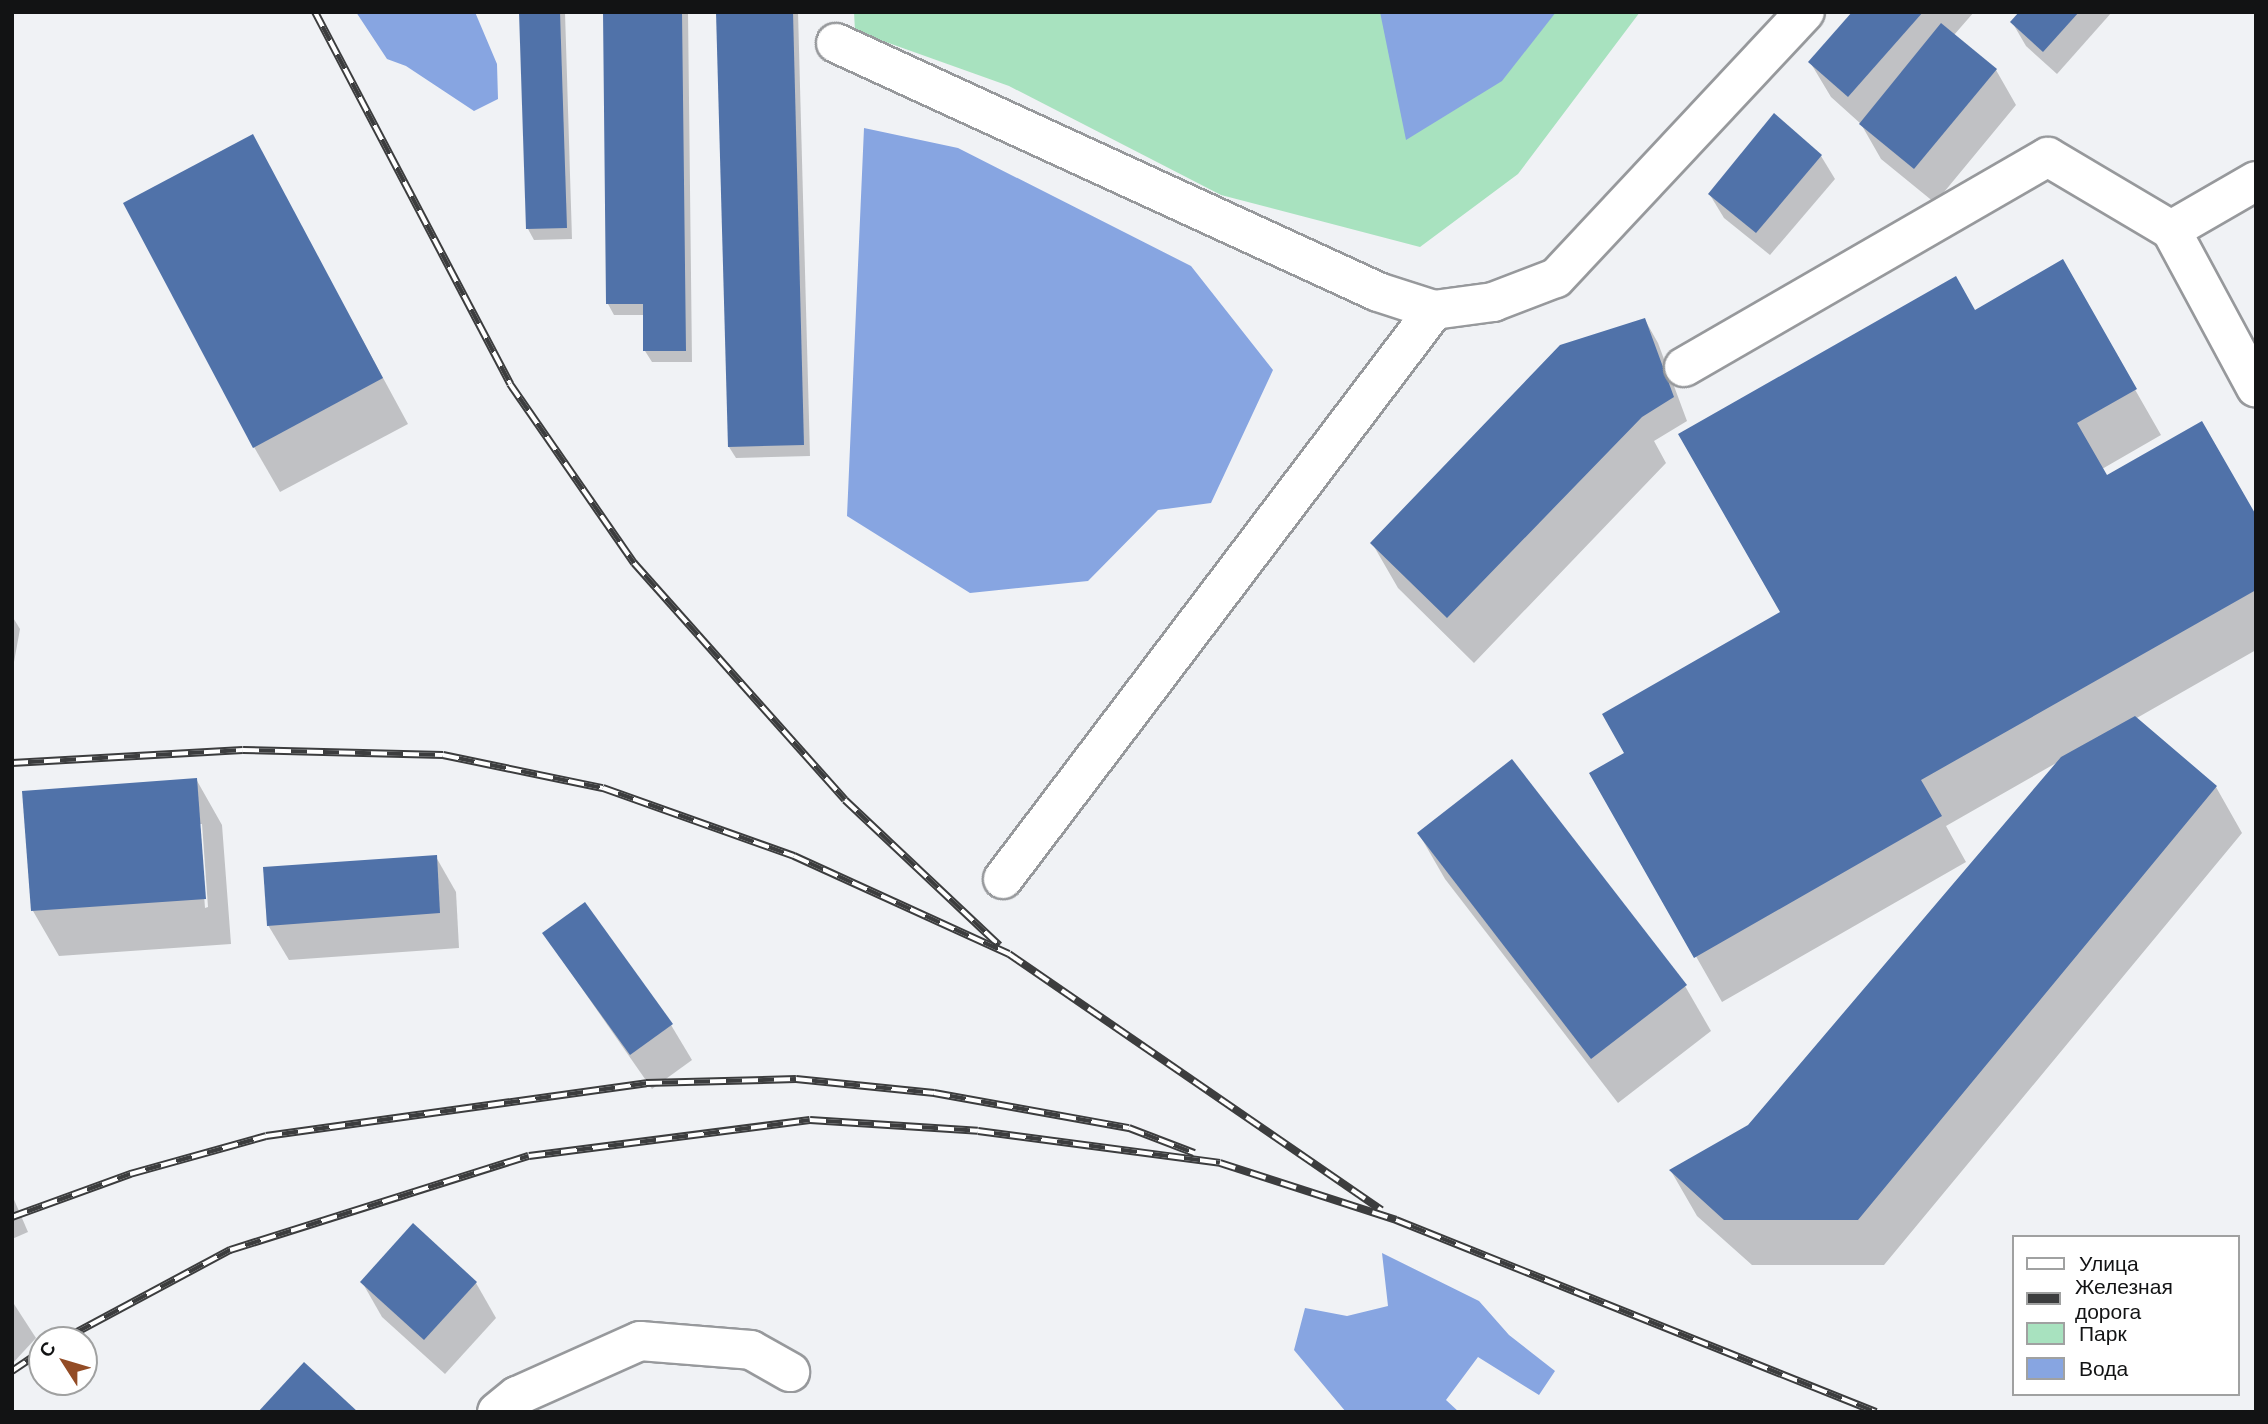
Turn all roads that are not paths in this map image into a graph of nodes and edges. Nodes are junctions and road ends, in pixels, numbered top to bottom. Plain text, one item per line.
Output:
1 (1805, 12) edge
2 (836, 43) dead end
3 (2256, 181) edge
4 (2171, 230) junction
5 (1434, 310) junction
6 (1684, 367) dead end
7 (2256, 388) edge
8 (1003, 879) dead end
9 (790, 1372) dead end
10 (497, 1412) edge

1 - 5 lane
2 - 5 lane
3 - 4 lane
4 - 6 lane
4 - 7 lane
5 - 8 lane
9 - 10 lane

